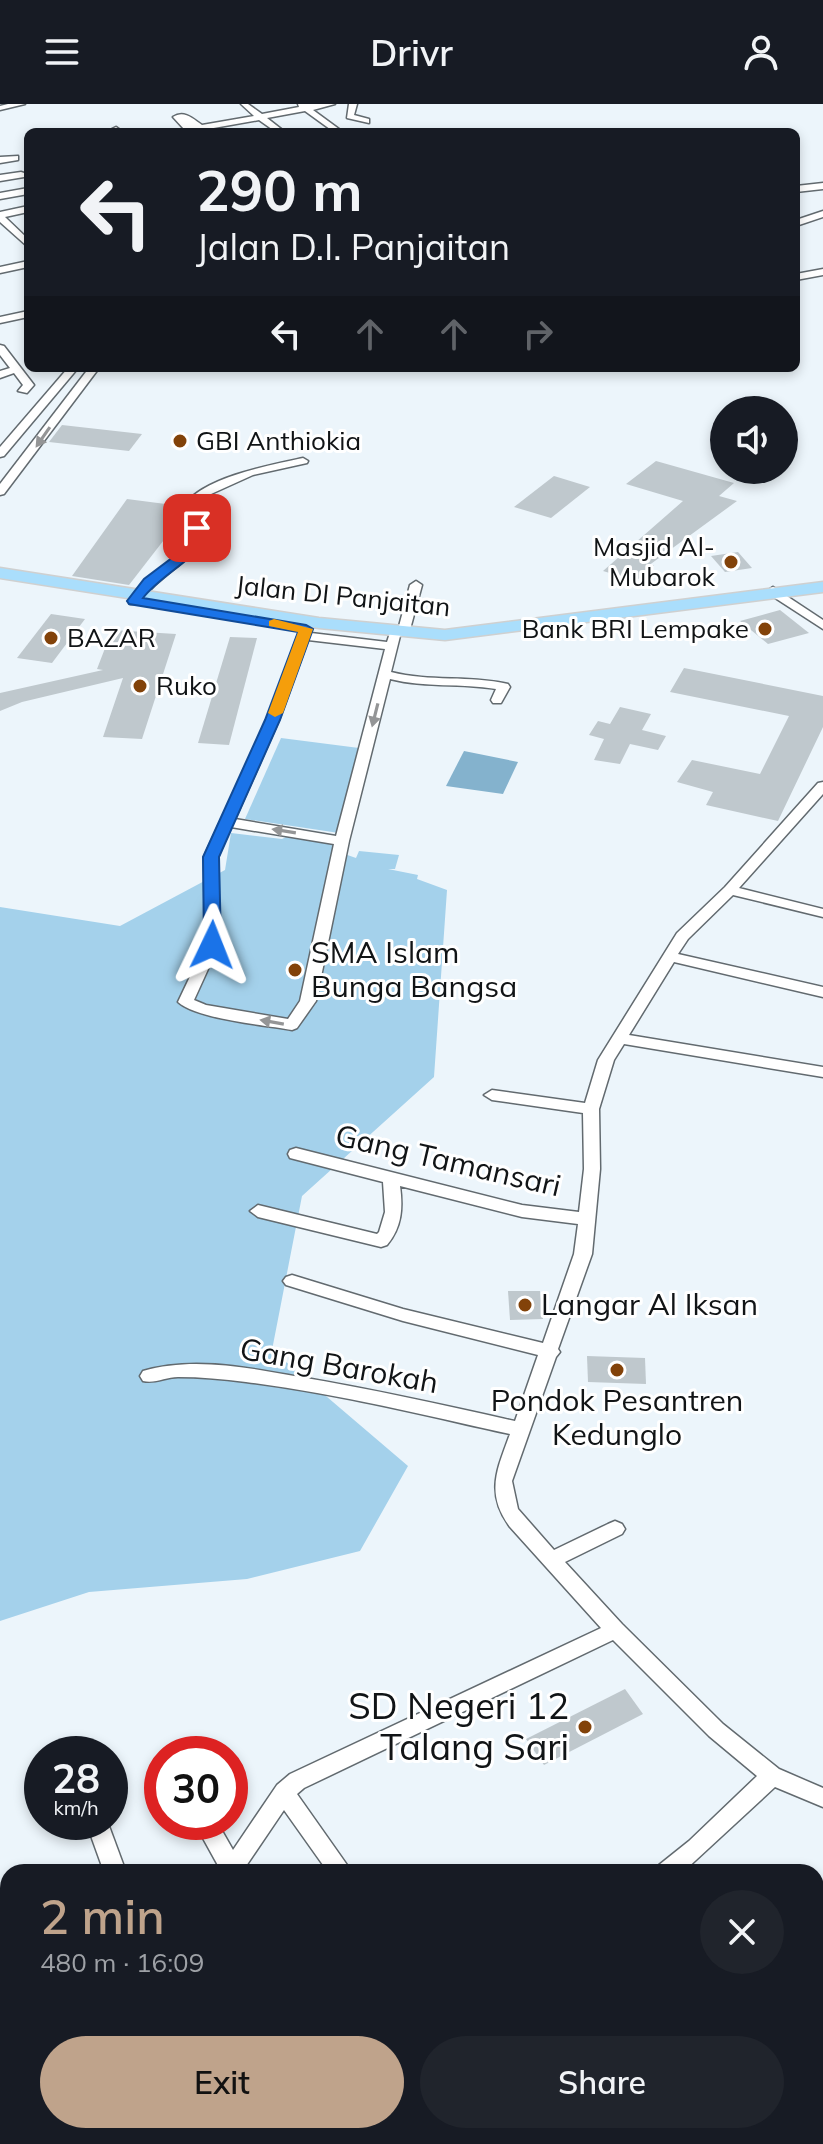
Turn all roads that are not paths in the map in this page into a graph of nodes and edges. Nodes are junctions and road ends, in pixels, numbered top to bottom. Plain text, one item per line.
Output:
1 (21, 104) edge
2 (331, 104) edge
3 (353, 104) edge
4 (244, 105) edge
5 (303, 106) edge
6 (0, 108) edge
7 (260, 117) junction
8 (366, 121) dead end
9 (203, 128) edge
10 (275, 128) edge
11 (333, 128) edge
12 (15, 158) dead end
13 (0, 160) edge
14 (21, 175) dead end
15 (0, 178) edge
16 (823, 183) edge
17 (800, 186) edge
18 (24, 192) edge
19 (0, 196) edge
20 (24, 210) edge
21 (823, 214) edge
22 (0, 216) edge
23 (801, 219) edge
24 (24, 232) edge
25 (16, 234) junction
26 (0, 236) edge
27 (24, 241) edge
28 (24, 263) edge
29 (0, 267) edge
30 (823, 272) edge
31 (800, 276) edge
32 (24, 315) edge
33 (0, 320) edge
34 (0, 348) edge
35 (16, 369) junction
36 (70, 372) edge
37 (91, 372) edge
38 (0, 375) edge
39 (23, 391) dead end
40 (0, 454) edge
41 (303, 461) dead end
42 (0, 472) edge
43 (15, 474) junction
44 (0, 492) edge
45 (0, 573) edge
46 (0, 582) edge
47 (416, 585) dead end
48 (823, 587) edge
49 (778, 594) junction
50 (823, 594) edge
51 (136, 598) junction
52 (823, 625) edge
53 (306, 632) junction
54 (396, 638) junction
55 (385, 674) junction
56 (497, 700) dead end
57 (823, 786) edge
58 (226, 822) junction
59 (342, 841) junction
60 (730, 890) junction
61 (823, 913) edge
62 (668, 956) junction
63 (823, 992) edge
64 (619, 1038) junction
65 (823, 1072) edge
66 (492, 1095) dead end
67 (591, 1109) junction
68 (296, 1154) dead end
69 (391, 1178) junction
70 (258, 1211) dead end
71 (588, 1219) junction
72 (292, 1281) dead end
73 (551, 1352) junction
74 (149, 1376) dead end
75 (519, 1429) junction
76 (615, 1529) dead end
77 (553, 1559) junction
78 (615, 1630) junction
79 (772, 1776) junction
80 (284, 1792) junction
81 (823, 1798) edge
82 (104, 1840) edge
83 (215, 1840) edge
84 (112, 1864) edge
85 (228, 1864) edge
86 (235, 1864) edge
87 (335, 1864) edge
88 (677, 1864) edge

1 - 6 street
2 - 5 street
3 - 8 street
4 - 7 street
5 - 7 street
5 - 11 street
7 - 9 street
7 - 10 street
12 - 13 street
14 - 15 street
16 - 17 street
18 - 19 street
20 - 22 street
21 - 23 street
22 - 25 street
24 - 25 street
25 - 26 street
25 - 27 street
28 - 29 street
30 - 31 street
32 - 33 street
34 - 35 street
35 - 38 street
35 - 39 street
36 - 40 street
37 -> 43 street
41 - 51 street
42 - 43 street
43 - 44 street
45 - 51 highway, Jalan DI Panjaitan
46 - 51 highway
47 - 54 street
48 - 49 highway
49 - 50 highway
49 - 52 street
49 - 54 highway
51 - 53 highway
51 - 54 highway, Jalan DI Panjaitan
53 - 54 highway
53 - 58 street
54 - 55 street
55 - 56 street
55 -> 59 street
57 - 60 street
59 -> 58 street
59 -> 58 street
60 - 61 street
60 - 62 street
62 - 63 street
62 - 64 street
64 - 65 street
64 - 67 street
66 - 67 street
67 - 71 street
68 - 69 street, Gang Tamansari
69 - 70 street
69 - 71 street, Gang Tamansari
71 - 73 street
72 - 73 street
73 - 75 street
74 - 75 street, Gang Barokah
75 - 77 street
76 - 77 street
77 - 78 street
78 - 79 street
78 - 80 street
79 - 81 street
79 - 88 street
80 - 86 street
80 - 87 street
82 - 84 street
83 - 85 street

